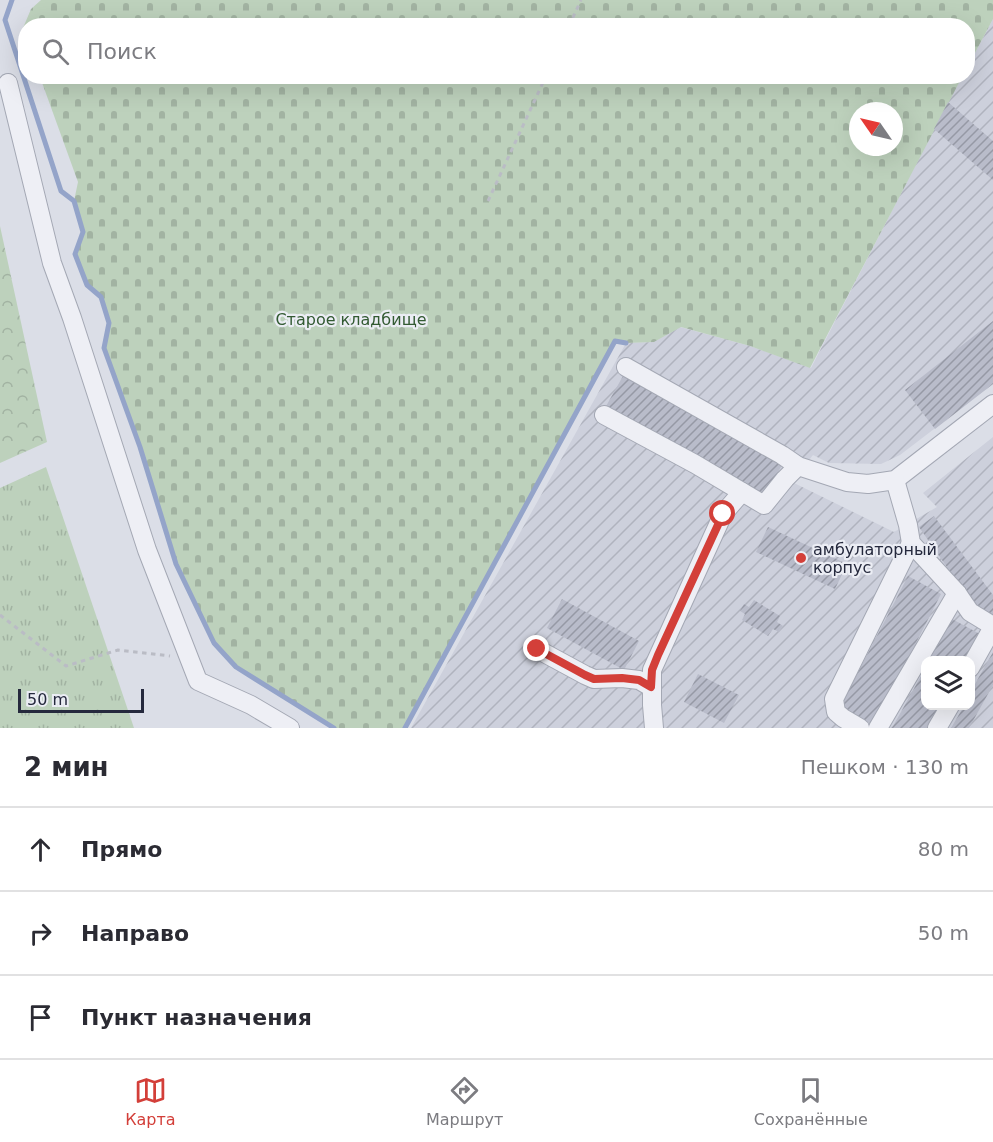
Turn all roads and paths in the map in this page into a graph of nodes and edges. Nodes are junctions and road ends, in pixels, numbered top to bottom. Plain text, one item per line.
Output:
1 (581, 0) edge
2 (573, 18) edge
3 (8, 83) dead end
4 (542, 84) edge
5 (488, 201) dead end
6 (626, 367) dead end
7 (993, 404) edge
8 (604, 415) dead end
9 (798, 466) junction
10 (895, 480) junction
11 (742, 492) junction
12 (911, 543) junction
13 (957, 593) junction
14 (0, 615) edge
15 (993, 627) edge
16 (537, 649) dead end
17 (189, 659) junction
18 (975, 659) edge
19 (651, 687) junction
20 (947, 710) edge
21 (290, 728) edge
22 (654, 728) edge
23 (860, 728) edge
24 (878, 728) edge
25 (937, 728) edge

1 - 2 path
3 - 17 street
4 - 5 path
6 - 9 street
7 - 10 street
8 - 11 street
9 - 10 street
9 - 11 street
10 - 12 street
11 - 19 street
12 - 13 street
12 - 23 street
13 - 15 street
13 - 24 street
14 - 17 path
15 - 18 street
16 - 19 street
17 - 21 street
19 - 22 street
20 - 25 street

